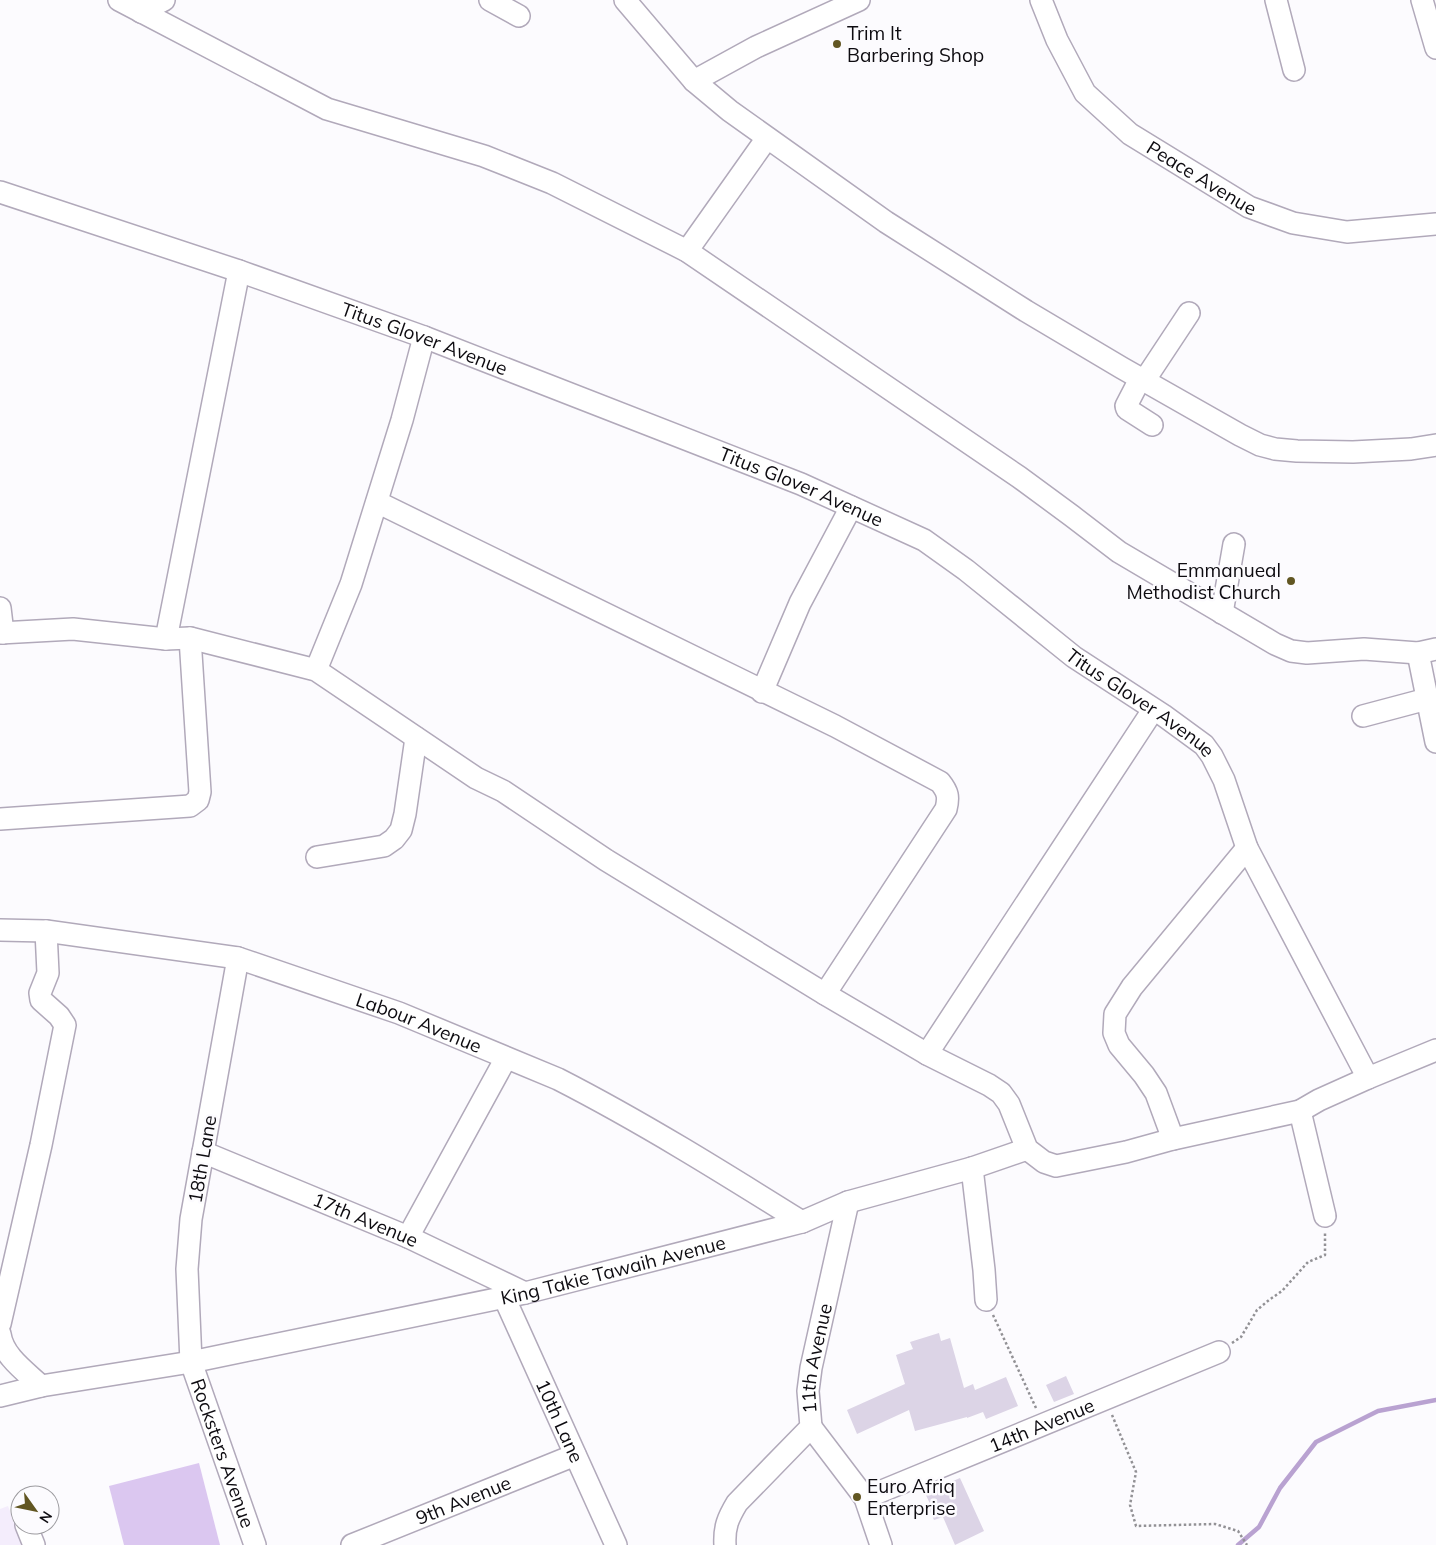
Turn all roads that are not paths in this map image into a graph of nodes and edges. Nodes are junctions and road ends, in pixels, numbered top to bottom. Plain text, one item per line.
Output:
1 (119, 0) edge
2 (164, 0) edge
3 (490, 0) edge
4 (625, 0) edge
5 (1041, 0) edge
6 (1276, 0) edge
7 (1422, 0) edge
8 (850, 2) edge
9 (141, 12) junction
10 (519, 16) dead end
11 (1436, 46) edge
12 (1294, 70) dead end
13 (694, 81) junction
14 (767, 138) junction
15 (2, 199) edge
16 (1436, 224) edge
17 (687, 251) junction
18 (239, 271) junction
19 (1189, 313) dead end
20 (424, 338) junction
21 (1142, 380) junction
22 (1152, 425) dead end
23 (1436, 445) edge
24 (377, 502) junction
25 (851, 507) junction
26 (1234, 544) dead end
27 (0, 608) edge
28 (1222, 613) junction
29 (1, 633) edge
30 (190, 638) junction
31 (166, 639) junction
32 (1427, 651) edge
33 (316, 670) junction
34 (762, 692) junction
35 (1427, 699) junction
36 (1153, 710) junction
37 (1363, 716) dead end
38 (416, 738) junction
39 (1436, 742) edge
40 (0, 819) edge
41 (1247, 848) junction
42 (317, 857) dead end
43 (0, 930) edge
44 (46, 931) junction
45 (238, 958) junction
46 (826, 994) junction
47 (1436, 1050) edge
48 (927, 1054) junction
49 (506, 1058) junction
50 (1368, 1078) junction
51 (1300, 1111) junction
52 (1173, 1139) junction
53 (1027, 1149) junction
54 (203, 1152) junction
55 (972, 1168) junction
56 (848, 1202) junction
57 (1326, 1216) road end
58 (802, 1222) junction
59 (408, 1237) junction
60 (525, 1293) junction
61 (504, 1297) junction
62 (986, 1300) road end
63 (0, 1324) edge
64 (0, 1334) edge
65 (1219, 1352) road end
66 (191, 1362) junction
67 (41, 1386) junction
68 (0, 1396) edge
69 (811, 1427) junction
70 (575, 1455) junction
71 (865, 1498) junction
72 (255, 1545) edge
73 (352, 1545) edge
74 (616, 1545) edge
75 (725, 1545) edge
76 (881, 1545) edge

1 - 9 street
2 - 9 street
3 - 10 street
4 - 13 street
5 - 16 street, Peace Avenue
6 - 12 street
7 - 11 street
8 - 13 street
9 - 17 street
13 - 14 street
14 - 17 street
14 - 21 street
15 - 18 street, Titus Glover Avenue
17 - 28 street
18 - 20 street, Titus Glover Avenue
18 - 31 street
19 - 21 street
20 - 24 street
20 - 25 street, Titus Glover Avenue
21 - 22 street
21 - 23 street
24 - 33 street
24 - 34 street
25 - 34 street
25 - 36 street, Titus Glover Avenue
26 - 28 street
27 - 29 street
28 - 32 street
29 - 31 street
30 - 31 street
30 - 33 street
30 - 40 street
32 - 35 street
33 - 38 street
34 - 46 street
35 - 37 street
35 - 39 street
36 - 41 street, Titus Glover Avenue
36 - 48 street
38 - 42 street
38 - 46 street
41 - 50 street, Titus Glover Avenue
41 - 52 street
43 - 44 street, Labour Avenue
44 - 45 street, Labour Avenue
44 - 63 street
45 - 49 street, Labour Avenue
45 - 54 street, 18th Lane
46 - 48 street
47 - 50 street
48 - 53 street
49 - 58 street, Labour Avenue
49 - 59 street
50 - 51 street
51 - 52 street
51 - 57 street
52 - 53 street
53 - 55 street, King Takie Tawaih Avenue
54 - 59 street, 17th Avenue
54 - 66 street, 18th Lane
55 - 56 street, King Takie Tawaih Avenue
55 - 62 street
56 - 58 street, King Takie Tawaih Avenue
56 - 69 street, 11th Avenue
58 - 60 street, King Takie Tawaih Avenue
59 - 60 street, 17th Avenue
60 - 61 street, King Takie Tawaih Avenue
61 - 66 street, King Takie Tawaih Avenue
61 - 70 street, 10th Lane
64 - 67 street
65 - 71 street, 14th Avenue
66 - 67 street, King Takie Tawaih Avenue
66 - 72 street, Rocksters Avenue
67 - 68 street, King Takie Tawaih Avenue
69 - 71 street
69 - 75 street, 11th Avenue
70 - 73 street, 9th Avenue
70 - 74 street, 10th Lane
71 - 76 street

